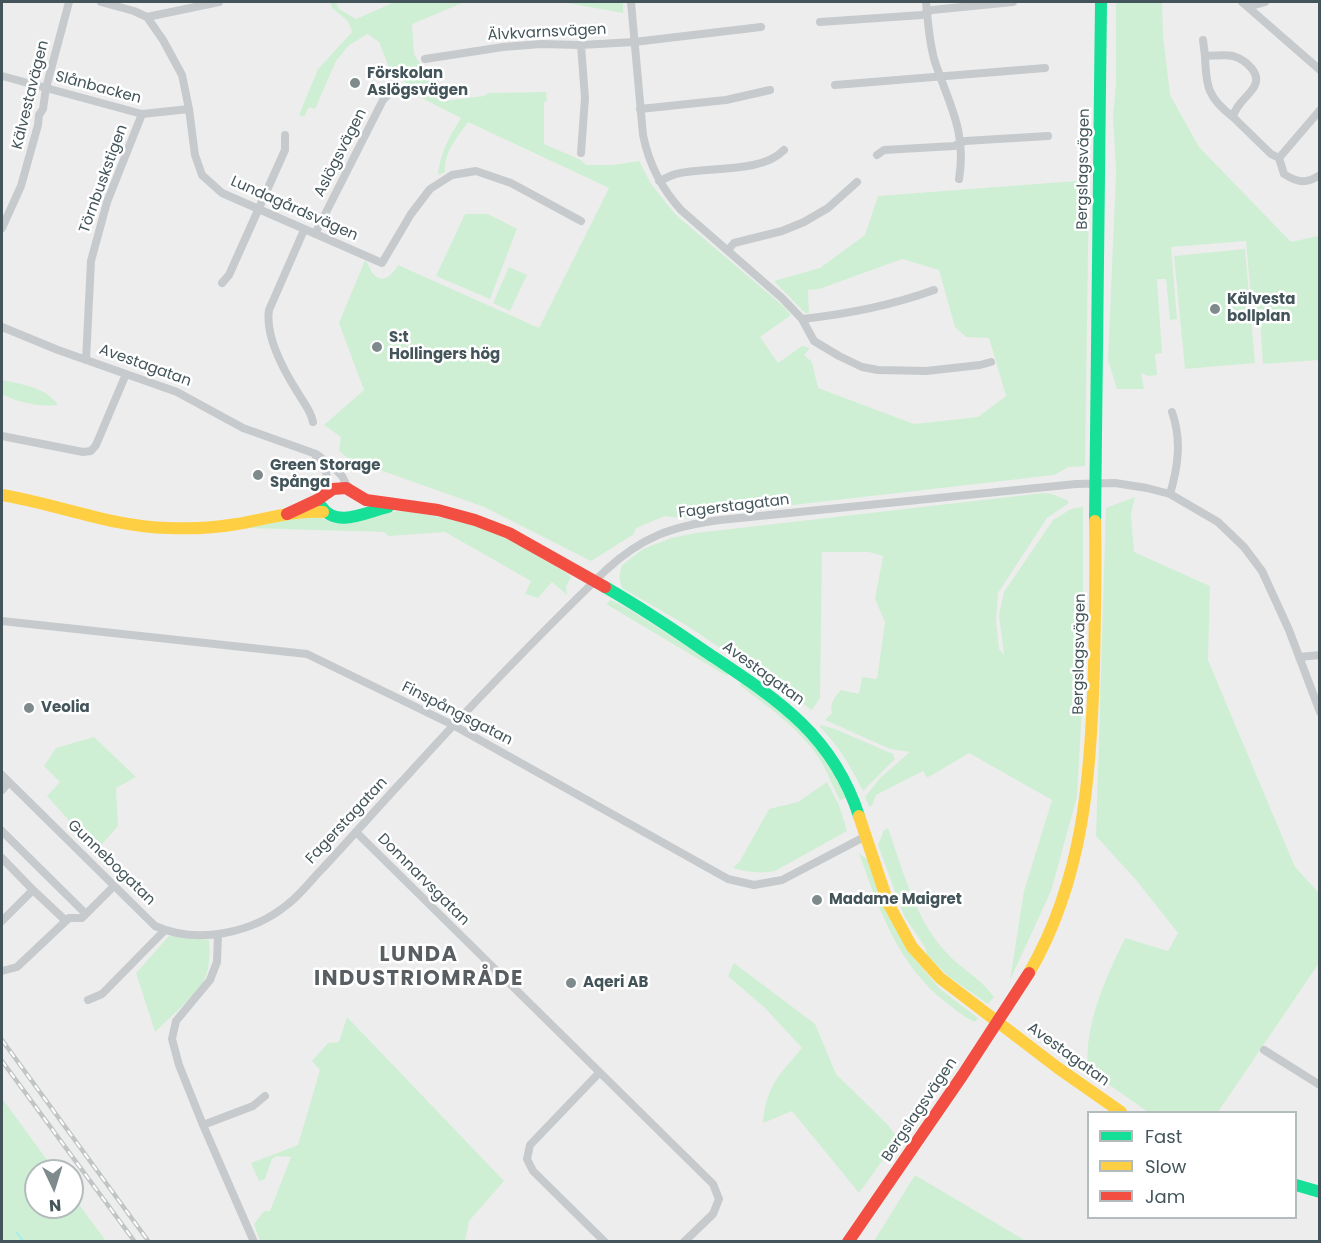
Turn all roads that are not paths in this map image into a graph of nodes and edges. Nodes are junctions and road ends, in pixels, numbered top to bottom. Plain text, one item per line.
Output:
1 (69, 2) edge
2 (101, 2) edge
3 (219, 2) edge
4 (631, 2) edge
5 (926, 2) edge
6 (1013, 2) edge
7 (1101, 2) edge
8 (1265, 2) edge
9 (1245, 4) edge
10 (927, 13) junction
11 (147, 17) junction
12 (820, 22) dead end
13 (761, 27) dead end
14 (1203, 39) dead end
15 (634, 42) junction
16 (581, 45) junction
17 (1205, 56) junction
18 (425, 59) dead end
19 (1045, 68) dead end
20 (1320, 70) edge
21 (2, 75) edge
22 (941, 77) junction
23 (835, 85) dead end
24 (46, 88) junction
25 (395, 88) dead end
26 (770, 90) dead end
27 (189, 109) junction
28 (640, 109) junction
29 (1320, 110) edge
30 (142, 114) junction
31 (1233, 117) junction
32 (285, 135) dead end
33 (1048, 136) dead end
34 (959, 143) junction
35 (784, 150) dead end
36 (581, 153) dead end
37 (877, 155) dead end
38 (1279, 158) junction
39 (1320, 175) edge
40 (958, 179) dead end
41 (659, 181) junction
42 (857, 182) dead end
43 (257, 208) junction
44 (581, 221) dead end
45 (2, 228) edge
46 (304, 230) junction
47 (315, 234) junction
48 (728, 250) junction
49 (222, 283) dead end
50 (934, 290) dead end
51 (802, 319) junction
52 (2, 327) edge
53 (86, 360) junction
54 (991, 362) dead end
55 (126, 374) junction
56 (1172, 412) dead end
57 (312, 422) dead end
58 (2, 436) edge
59 (308, 452) junction
60 (1096, 484) junction
61 (353, 492) junction
62 (1170, 494) junction
63 (2, 495) edge
64 (324, 495) junction
65 (401, 505) junction
66 (323, 512) junction
67 (286, 514) junction
68 (353, 516) junction
69 (595, 581) junction
70 (2, 621) edge
71 (1320, 655) edge
72 (1299, 657) junction
73 (1320, 712) edge
74 (453, 725) junction
75 (2, 775) edge
76 (9, 782) junction
77 (2, 790) edge
78 (2, 831) edge
79 (356, 832) junction
80 (866, 836) junction
81 (2, 858) edge
82 (114, 886) junction
83 (33, 891) junction
84 (86, 914) junction
85 (2, 921) edge
86 (66, 921) junction
87 (165, 930) junction
88 (218, 935) junction
89 (2, 971) edge
90 (88, 1000) dead end
91 (998, 1022) junction
92 (1264, 1050) dead end
93 (599, 1073) junction
94 (1320, 1085) edge
95 (265, 1096) dead end
96 (1118, 1111) edge
97 (203, 1125) junction
98 (1297, 1185) edge
99 (1320, 1192) edge
100 (254, 1242) edge
101 (605, 1242) edge
102 (684, 1242) edge
103 (848, 1242) edge

1 - 24 street, Kälvestavägen
2 - 11 street
3 - 11 street
4 - 15 street
5 - 10 street
6 - 10 street
7 - 60 street, Bergslagsvägen
8 - 9 street
9 - 20 street
10 - 12 street
10 - 22 street
11 - 27 street, Lundagårdsvägen
13 - 15 street, Älvkvarnsvägen
14 - 17 street
15 - 16 street, Älvkvarnsvägen
15 - 28 street
16 - 18 street, Älvkvarnsvägen
16 - 36 street
17 - 31 street
17 - 31 street
19 - 22 street
21 - 24 street, Slånbacken
22 - 23 street
22 - 34 street
24 - 30 street, Slånbacken
24 - 45 street, Kälvestavägen
25 - 47 street, Aslögsvägen
26 - 28 street
27 - 30 street, Slånbacken
27 - 43 street, Lundagårdsvägen
28 - 41 street
29 - 38 street
30 - 53 street, Törnbuskstigen
31 - 38 street
32 - 43 street
33 - 34 street
34 - 37 street
34 - 40 street
35 - 41 street
38 - 39 street
41 - 48 street
42 - 48 street
43 - 46 street, Lundagårdsvägen
43 - 49 street
44 - 47 street, Lundagårdsvägen
46 - 47 street, Lundagårdsvägen
46 - 57 street
48 - 51 street
50 - 51 street
51 - 54 street
52 - 53 street, Avestagatan
53 - 55 street, Avestagatan
55 - 58 street
55 - 59 street, Avestagatan
56 - 62 street
59 - 61 street, Avestagatan
59 - 64 street, Avestagatan
60 - 62 street, Fagerstagatan
60 - 69 street, Fagerstagatan
60 - 91 street, Bergslagsvägen
61 - 64 street, Avestagatan
61 - 65 street, Avestagatan
61 - 68 street
62 - 72 street, Fagerstagatan
63 - 67 street
64 - 66 street, Avestagatan
64 - 67 street
65 - 68 street, Avestagatan
65 - 69 street, Avestagatan
66 - 67 street
66 - 68 street, Avestagatan
69 - 74 street, Fagerstagatan
69 - 80 street, Avestagatan
70 - 74 street, Finspångsgatan
71 - 72 street
72 - 73 street, Fagerstagatan
74 - 79 street, Fagerstagatan
74 - 80 street, Finspångsgatan
75 - 76 street, Gunnebogatan
76 - 77 street
76 - 82 street, Gunnebogatan
78 - 84 street
79 - 88 street, Fagerstagatan
79 - 93 street, Domnarvsgatan
80 - 91 street, Avestagatan
81 - 83 street
82 - 84 street
82 - 87 street, Gunnebogatan
83 - 85 street
83 - 86 street
84 - 86 street
86 - 89 street
87 - 88 street, Gunnebogatan
87 - 90 street
88 - 97 street
91 - 96 street, Avestagatan
91 - 103 street, Bergslagsvägen
92 - 94 street
93 - 101 street
93 - 102 street, Domnarvsgatan
95 - 97 street
97 - 100 street
98 - 99 street

